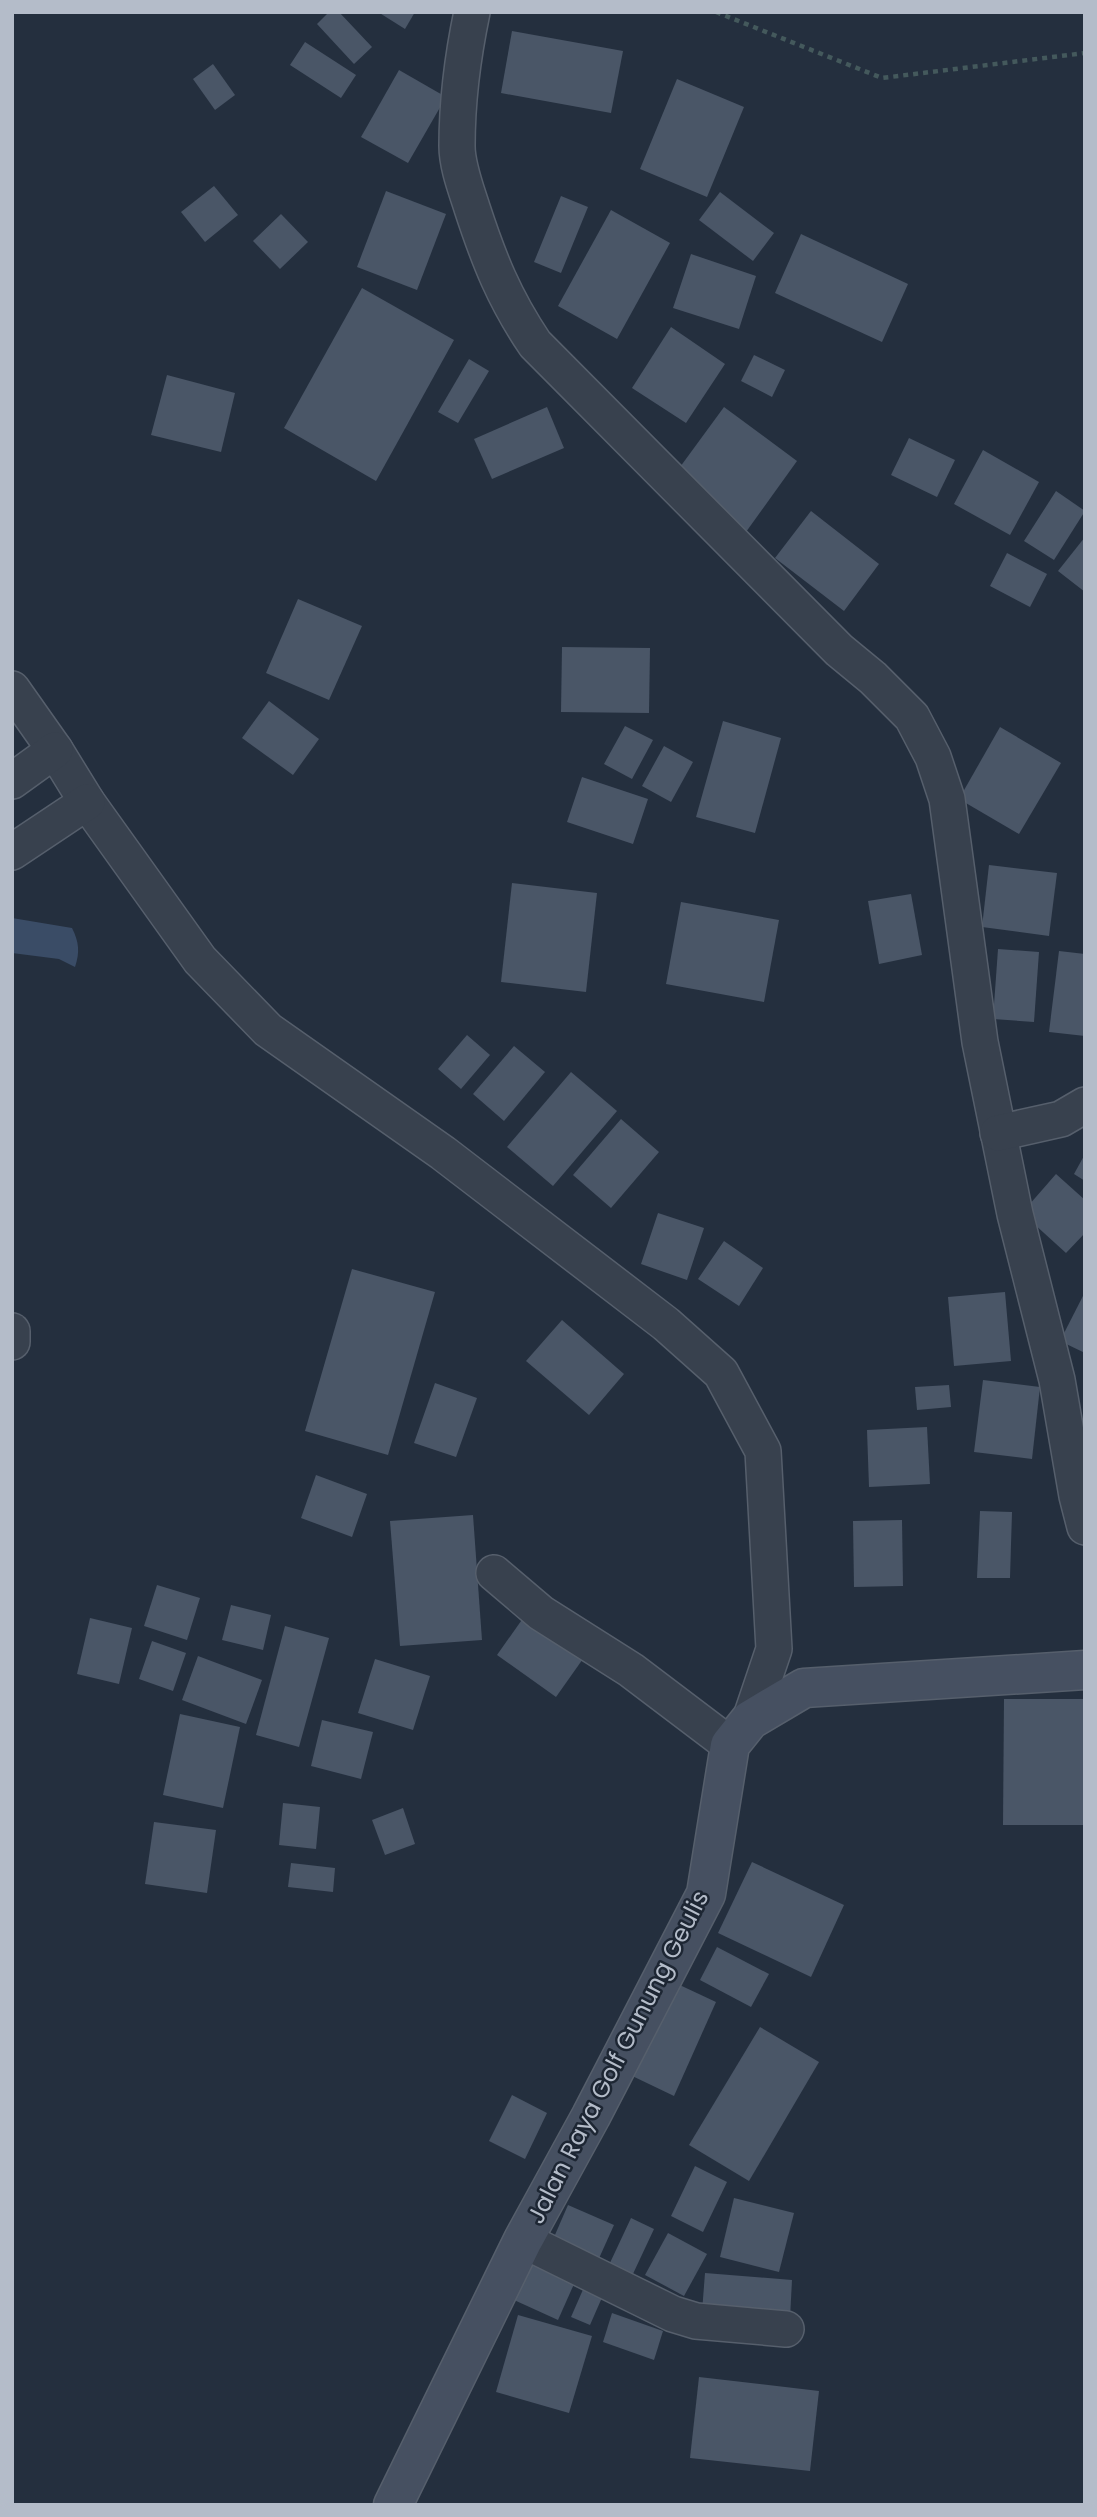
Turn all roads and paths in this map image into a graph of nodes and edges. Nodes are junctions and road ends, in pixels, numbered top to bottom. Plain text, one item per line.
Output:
1 (472, 12) edge
2 (716, 12) edge
3 (1085, 53) edge
4 (12, 689) edge
5 (55, 750) junction
6 (12, 781) edge
7 (87, 802) junction
8 (12, 852) edge
9 (1085, 1105) edge
10 (998, 1133) junction
11 (12, 1331) edge
12 (12, 1342) edge
13 (1082, 1502) edge
14 (494, 1573) dead end
15 (1085, 1670) edge
16 (740, 1733) junction
17 (523, 2240) junction
18 (786, 2329) dead end
19 (394, 2505) edge

1 - 10 street
2 - 3 path
4 - 5 street
5 - 6 street
5 - 7 street
7 - 8 street
7 - 16 street
9 - 10 street
10 - 13 street
11 - 12 street
14 - 16 street
15 - 16 main road
16 - 17 main road, Jalan Raya Golf Gunung Geulis
17 - 18 street
17 - 19 main road, Jalan Raya Golf Gunung Geulis

